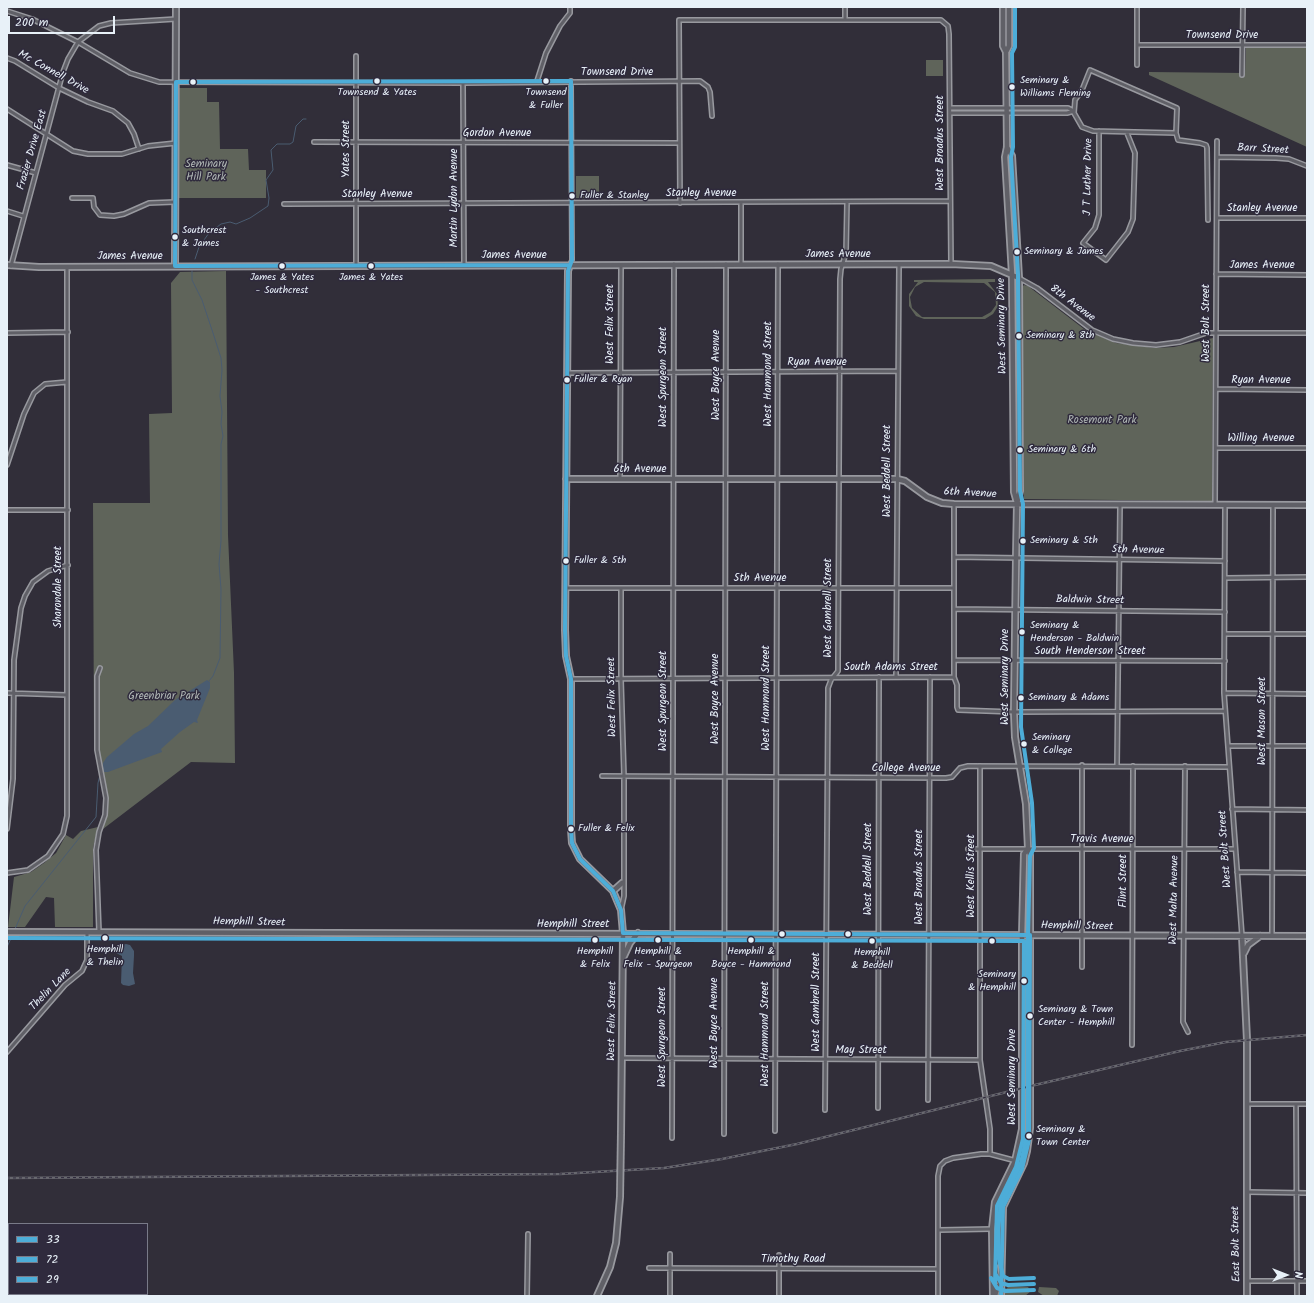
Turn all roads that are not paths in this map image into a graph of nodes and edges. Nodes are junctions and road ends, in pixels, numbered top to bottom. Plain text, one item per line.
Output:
1 (176, 7) edge
2 (570, 7) edge
3 (845, 7) edge
4 (1003, 7) edge
5 (1009, 7) edge
6 (1137, 7) edge
7 (1243, 7) edge
8 (7, 11) edge
9 (176, 19) junction
10 (845, 19) junction
11 (78, 42) junction
12 (1137, 45) junction
13 (1243, 45) junction
14 (1307, 45) edge
15 (1006, 52) junction
16 (356, 56) dead end
17 (7, 58) edge
18 (1137, 65) dead end
19 (1242, 75) dead end
20 (537, 81) junction
21 (571, 81) junction
22 (679, 81) junction
23 (176, 82) junction
24 (356, 82) junction
25 (463, 83) junction
26 (59, 88) junction
27 (950, 108) junction
28 (1031, 108) junction
29 (7, 109) edge
30 (1006, 110) junction
31 (1074, 111) junction
32 (950, 113) junction
33 (1031, 113) junction
34 (712, 116) dead end
35 (1099, 131) junction
36 (1127, 133) junction
37 (1176, 133) junction
38 (47, 134) junction
39 (1217, 141) dead end
40 (314, 142) dead end
41 (356, 142) junction
42 (176, 143) junction
43 (464, 143) junction
44 (571, 143) junction
45 (679, 143) junction
46 (1007, 147) junction
47 (139, 149) junction
48 (1217, 157) junction
49 (7, 165) edge
50 (1307, 166) edge
51 (36, 173) junction
52 (72, 198) dead end
53 (950, 201) junction
54 (175, 202) junction
55 (742, 202) junction
56 (846, 202) junction
57 (680, 203) junction
58 (284, 204) dead end
59 (356, 204) junction
60 (464, 204) junction
61 (572, 204) junction
62 (7, 211) edge
63 (23, 216) junction
64 (1216, 218) junction
65 (1307, 218) edge
66 (1208, 220) dead end
67 (570, 264) junction
68 (621, 264) junction
69 (674, 264) junction
70 (726, 264) junction
71 (741, 264) junction
72 (778, 264) junction
73 (843, 264) junction
74 (899, 264) junction
75 (951, 264) junction
76 (464, 265) junction
77 (175, 266) junction
78 (356, 266) junction
79 (8, 267) edge
80 (67, 267) junction
81 (1012, 274) junction
82 (1216, 274) junction
83 (1307, 275) edge
84 (1019, 278) junction
85 (68, 332) junction
86 (7, 333) edge
87 (1216, 333) junction
88 (1307, 333) edge
89 (1013, 336) junction
90 (1020, 336) junction
91 (898, 371) junction
92 (673, 372) junction
93 (726, 372) junction
94 (778, 372) junction
95 (840, 372) junction
96 (567, 373) junction
97 (620, 373) junction
98 (67, 382) junction
99 (1216, 389) junction
100 (1307, 390) edge
101 (1013, 420) junction
102 (1020, 420) junction
103 (1216, 448) junction
104 (1307, 448) edge
105 (7, 465) edge
106 (566, 479) junction
107 (620, 479) junction
108 (673, 479) junction
109 (726, 479) junction
110 (777, 479) junction
111 (839, 479) junction
112 (897, 479) junction
113 (954, 504) junction
114 (1017, 504) junction
115 (1120, 504) junction
116 (1215, 505) junction
117 (1225, 505) junction
118 (1273, 505) junction
119 (1307, 505) edge
120 (7, 510) edge
121 (68, 510) junction
122 (954, 558) junction
123 (1016, 558) junction
124 (1119, 560) junction
125 (1225, 561) junction
126 (68, 565) junction
127 (1307, 577) edge
128 (1225, 578) junction
129 (1273, 578) junction
130 (566, 588) junction
131 (621, 588) junction
132 (673, 588) junction
133 (725, 588) junction
134 (777, 588) junction
135 (839, 588) junction
136 (897, 588) junction
137 (954, 588) junction
138 (954, 609) junction
139 (1015, 610) junction
140 (1119, 610) junction
141 (1225, 612) junction
142 (1225, 634) junction
143 (1272, 634) junction
144 (1307, 634) edge
145 (954, 660) junction
146 (1118, 660) junction
147 (1225, 660) junction
148 (1015, 661) junction
149 (100, 668) dead end
150 (878, 677) junction
151 (896, 677) junction
152 (930, 677) junction
153 (954, 677) junction
154 (673, 678) junction
155 (725, 678) junction
156 (777, 678) junction
157 (834, 678) junction
158 (571, 679) junction
159 (621, 679) junction
160 (7, 692) edge
161 (13, 693) junction
162 (1224, 693) junction
163 (1272, 693) junction
164 (1307, 694) edge
165 (68, 695) junction
166 (1226, 711) junction
167 (1014, 712) junction
168 (1118, 712) junction
169 (1228, 746) junction
170 (1272, 746) junction
171 (1307, 746) edge
172 (1082, 765) junction
173 (980, 766) junction
174 (1019, 766) junction
175 (1117, 766) junction
176 (1133, 766) junction
177 (1185, 766) junction
178 (1229, 767) junction
179 (602, 776) dead end
180 (624, 776) junction
181 (674, 776) junction
182 (725, 777) junction
183 (776, 777) junction
184 (828, 777) junction
185 (878, 777) junction
186 (929, 778) junction
187 (1232, 809) junction
188 (1272, 810) junction
189 (1307, 810) edge
190 (7, 829) edge
191 (968, 848) dead end
192 (1028, 848) junction
193 (981, 849) junction
194 (1082, 849) junction
195 (1132, 849) junction
196 (1184, 849) junction
197 (1235, 849) junction
198 (1237, 872) junction
199 (1272, 872) junction
200 (7, 873) edge
201 (1307, 873) edge
202 (622, 883) junction
203 (613, 891) junction
204 (621, 910) junction
205 (9, 932) edge
206 (87, 932) junction
207 (99, 932) junction
208 (623, 933) junction
209 (638, 934) junction
210 (673, 934) junction
211 (724, 934) junction
212 (776, 934) junction
213 (826, 934) junction
214 (878, 934) junction
215 (929, 935) junction
216 (980, 935) junction
217 (1022, 935) junction
218 (1030, 935) junction
219 (1081, 936) junction
220 (1132, 936) junction
221 (1184, 936) junction
222 (1242, 936) junction
223 (1260, 936) junction
224 (1272, 936) junction
225 (1307, 936) edge
226 (1243, 955) junction
227 (622, 959) junction
228 (1082, 967) dead end
229 (1022, 1008) junction
230 (1030, 1010) junction
231 (1188, 1032) dead end
232 (1132, 1045) dead end
233 (7, 1052) edge
234 (621, 1058) junction
235 (672, 1059) junction
236 (724, 1060) junction
237 (775, 1060) junction
238 (826, 1060) junction
239 (878, 1060) junction
240 (928, 1060) junction
241 (980, 1060) junction
242 (928, 1100) dead end
243 (1246, 1104) junction
244 (1296, 1104) junction
245 (1307, 1104) edge
246 (878, 1108) dead end
247 (826, 1110) dead end
248 (775, 1131) dead end
249 (724, 1134) dead end
250 (672, 1138) dead end
251 (990, 1154) junction
252 (1015, 1161) junction
253 (1024, 1163) junction
254 (1246, 1192) junction
255 (1298, 1193) junction
256 (1307, 1193) edge
257 (938, 1230) junction
258 (992, 1230) junction
259 (528, 1234) dead end
260 (1001, 1246) junction
261 (670, 1254) dead end
262 (779, 1255) dead end
263 (993, 1260) junction
264 (649, 1268) dead end
265 (670, 1268) junction
266 (779, 1269) junction
267 (938, 1269) junction
268 (1247, 1281) junction
269 (1298, 1281) junction
270 (1307, 1281) edge
271 (1001, 1283) junction
272 (527, 1296) edge
273 (597, 1296) edge
274 (670, 1296) edge
275 (779, 1296) edge
276 (938, 1296) edge
277 (994, 1296) edge
278 (1001, 1296) edge
279 (1247, 1296) edge
280 (1298, 1296) edge

1 - 9 main road
2 - 20 street
3 - 10 street
4 - 15 main road, West Seminary Drive
5 - 15 main road, West Seminary Drive
6 - 12 street
7 - 13 street
8 - 11 street, Townsend Drive
9 - 11 street
9 - 23 main road
10 - 22 street
10 - 27 street, West Broadus Street
11 - 23 street, Townsend Drive
11 - 26 street, Frazier Drive East
12 - 13 street, Townsend Drive
12 - 18 street
13 - 14 street, Townsend Drive
13 - 19 street
15 - 30 main road, West Seminary Drive
16 - 24 street, Yates Street
17 - 26 street, Mc Connell Drive
20 - 21 street, Townsend Drive
20 - 25 street, Townsend Drive
21 - 22 street, Townsend Drive
21 - 44 street
22 - 34 street, Townsend Drive
22 - 45 street
23 - 24 street, Townsend Drive
23 - 42 main road
24 - 25 street, Townsend Drive
24 - 41 street, Yates Street
25 - 43 street, Martin Lydon Avenue
26 - 38 street, Frazier Drive East
26 - 47 street, Mc Connell Drive
27 - 30 street
27 - 32 street, West Broadus Street
28 - 30 street
28 - 31 street
28 - 33 street
29 - 38 street
30 - 32 street
30 - 33 street
30 - 46 main road, West Seminary Drive
31 - 33 street
31 - 35 street
31 - 37 street
32 - 53 street, West Broadus Street
35 - 36 street
35 - 36 street, J T Luther Drive
36 - 37 street
37 - 66 street
38 - 47 street
38 - 51 street, Frazier Drive East
39 - 48 street, West Bolt Street
40 - 41 street, Gordon Avenue
41 - 43 street, Gordon Avenue
41 - 59 street, Yates Street
42 - 47 street
42 - 54 main road
43 - 44 street, Gordon Avenue
43 - 60 street, Martin Lydon Avenue
44 - 45 street, Gordon Avenue
44 - 61 street
45 - 57 street
46 - 81 main road, West Seminary Drive
46 - 84 main road, West Seminary Drive
48 - 50 street, Barr Street
48 - 64 street, West Bolt Street
49 - 51 street
51 - 63 street, Frazier Drive East
52 - 54 street
53 - 56 street, Stanley Avenue
53 - 75 street, West Broadus Street
54 - 77 main road
55 - 56 street, Stanley Avenue
55 - 57 street, Stanley Avenue
55 - 71 street
56 - 73 street, West Gambrell Street
57 - 61 street, Stanley Avenue
58 - 59 street, Stanley Avenue
59 - 60 street, Stanley Avenue
59 - 78 street, Yates Street
60 - 61 street, Stanley Avenue
60 - 76 street, Martin Lydon Avenue
61 - 67 street
62 - 63 street
63 - 79 street, Frazier Drive East
64 - 65 street, Stanley Avenue
64 - 82 street, West Bolt Street
67 - 68 main road, James Avenue
67 - 76 main road, James Avenue
67 - 96 main road
68 - 69 main road, James Avenue
68 - 97 street, West Felix Street
69 - 70 main road, James Avenue
69 - 92 street, West Spurgeon Street
70 - 71 main road, James Avenue
70 - 93 street, West Boyce Avenue
71 - 72 main road, James Avenue
72 - 73 main road, James Avenue
72 - 94 street, West Hammond Street
73 - 74 main road, James Avenue
73 - 95 street, West Gambrell Street
74 - 75 main road, James Avenue
74 - 91 street, West Beddell Street
75 - 81 main road, James Avenue
76 - 78 main road, James Avenue
77 - 78 main road, James Avenue
77 - 80 main road, James Avenue
79 - 80 main road, James Avenue
80 - 85 street, Sharondale Street
81 - 84 main road, James Avenue
81 - 89 main road, West Seminary Drive
82 - 83 street, James Avenue
82 - 87 street, West Bolt Street
84 - 87 street, 8th Avenue
84 - 90 main road, West Seminary Drive
85 - 86 street
85 - 98 street, Sharondale Street
87 - 88 street, 8th Avenue
87 - 99 street, West Bolt Street
89 - 90 main road
89 - 101 main road, West Seminary Drive
90 - 102 main road, West Seminary Drive
91 - 95 street, Ryan Avenue
91 - 112 street, West Beddell Street
92 - 93 street, Ryan Avenue
92 - 97 street, Ryan Avenue
92 - 108 street, West Spurgeon Street
93 - 94 street, Ryan Avenue
93 - 109 street, West Boyce Avenue
94 - 95 street, Ryan Avenue
94 - 110 street, West Hammond Street
95 - 111 street, West Gambrell Street
96 - 97 street, Ryan Avenue
96 - 106 main road
97 - 107 street, West Felix Street
98 - 105 street
98 - 121 street, Sharondale Street
99 - 100 street, Ryan Avenue
99 - 103 street, West Bolt Street
101 - 102 main road
101 - 114 main road, West Seminary Drive
102 - 114 main road, West Seminary Drive
103 - 104 street, Willing Avenue
103 - 116 street, West Bolt Street
106 - 107 main road, 6th Avenue
106 - 130 main road
107 - 108 main road, 6th Avenue
108 - 109 main road, 6th Avenue
108 - 132 street, West Spurgeon Street
109 - 110 main road, 6th Avenue
109 - 133 street, West Boyce Avenue
110 - 111 main road, 6th Avenue
110 - 134 street, West Hammond Street
111 - 112 main road, 6th Avenue
111 - 135 street, West Gambrell Street
112 - 113 main road, 6th Avenue
112 - 136 street, West Beddell Street
113 - 114 main road, 6th Avenue
113 - 122 street
114 - 115 main road, 6th Avenue
114 - 123 main road, West Seminary Drive
115 - 116 main road, 6th Avenue
115 - 124 street
116 - 117 main road, 6th Avenue
117 - 118 main road, 6th Avenue
117 - 125 street, West Bolt Street
118 - 119 main road, 6th Avenue
118 - 129 street, West Mason Street
120 - 121 street
121 - 126 street, Sharondale Street
122 - 123 street, 5th Avenue
122 - 137 street
123 - 124 street, 5th Avenue
123 - 139 main road, West Seminary Drive
124 - 125 street, 5th Avenue
124 - 140 street
125 - 128 street, West Bolt Street
126 - 161 street
126 - 165 street, Sharondale Street
127 - 129 street
128 - 129 street
128 - 141 street, West Bolt Street
129 - 143 street, West Mason Street
130 - 131 street, 5th Avenue
130 - 158 main road
131 - 132 street, 5th Avenue
131 - 159 street, West Felix Street
132 - 133 street, 5th Avenue
132 - 154 street, West Spurgeon Street
133 - 134 street, 5th Avenue
133 - 155 street, West Boyce Avenue
134 - 135 street, 5th Avenue
134 - 156 street, West Hammond Street
135 - 136 street, 5th Avenue
135 - 157 street, West Gambrell Street
136 - 137 street, 5th Avenue
136 - 151 street, West Beddell Street
137 - 138 street
138 - 139 street, Baldwin Street
138 - 145 street
139 - 140 street, Baldwin Street
139 - 148 main road, West Seminary Drive
140 - 141 street, Baldwin Street
140 - 146 street
141 - 142 street, West Bolt Street
142 - 143 street
142 - 147 street, West Bolt Street
143 - 144 street
143 - 163 street, West Mason Street
145 - 148 street, South Henderson Street
145 - 153 street
146 - 147 street, South Henderson Street
146 - 148 street, South Henderson Street
146 - 168 street
147 - 162 street, West Bolt Street
148 - 167 main road, West Seminary Drive
149 - 207 street
150 - 151 street, South Adams Street
150 - 157 street, South Adams Street
150 - 185 street, West Beddell Street
151 - 152 street, South Adams Street
152 - 153 street, South Adams Street
152 - 186 street, West Broadus Street
153 - 167 street
154 - 155 street, South Adams Street
154 - 159 street, South Adams Street
154 - 181 street, West Spurgeon Street
155 - 156 street, South Adams Street
155 - 182 street, West Boyce Avenue
156 - 157 street, South Adams Street
156 - 183 street, West Hammond Street
157 - 184 street, West Gambrell Street
158 - 159 street, South Adams Street
158 - 203 main road
159 - 180 street, West Felix Street
160 - 161 street
161 - 165 street
161 - 190 street
162 - 163 street
162 - 166 street, West Bolt Street
163 - 164 street
163 - 170 street, West Mason Street
165 - 200 street, Sharondale Street
166 - 168 street
166 - 169 street, West Bolt Street
167 - 168 street
167 - 174 main road, West Seminary Drive
168 - 175 street
169 - 170 street
169 - 178 street, West Bolt Street
170 - 171 street
170 - 188 street, West Mason Street
172 - 174 street, College Avenue
172 - 175 street, College Avenue
172 - 194 street
173 - 174 street, College Avenue
173 - 186 street, College Avenue
173 - 193 street, West Kellis Street
174 - 192 main road, West Seminary Drive
175 - 176 street, College Avenue
176 - 177 street, College Avenue
176 - 195 street, Flint Street
177 - 178 street, College Avenue
177 - 196 street, West Malta Avenue
178 - 187 street, West Bolt Street
179 - 180 street, College Avenue
180 - 181 street, College Avenue
180 - 202 street, West Felix Street
181 - 182 street, College Avenue
181 - 210 street, West Spurgeon Street
182 - 183 street, College Avenue
182 - 211 street, West Boyce Avenue
183 - 184 street, College Avenue
183 - 212 street, West Hammond Street
184 - 185 street, College Avenue
184 - 213 street, West Gambrell Street
185 - 186 street, College Avenue
185 - 214 street, West Beddell Street
186 - 215 street, West Broadus Street
187 - 188 street
187 - 197 street, West Bolt Street
188 - 189 street
188 - 199 street, West Mason Street
191 - 193 street, Travis Avenue
192 - 193 street, Travis Avenue
192 - 194 street, Travis Avenue
192 - 217 main road, West Seminary Drive
192 - 218 main road, West Seminary Drive
193 - 216 street, West Kellis Street
194 - 195 street, Travis Avenue
194 - 219 street
195 - 196 street, Travis Avenue
195 - 220 street, Flint Street
196 - 197 street, Travis Avenue
196 - 221 street, West Malta Avenue
197 - 198 street, West Bolt Street
198 - 199 street
198 - 222 street, West Bolt Street
199 - 201 street
199 - 224 street, West Mason Street
202 - 203 main road
202 - 204 street, West Felix Street
203 - 204 main road
204 - 208 main road, West Felix Street
205 - 206 main road, Hemphill Street
206 - 207 main road, Hemphill Street
206 - 233 street, Thelin Lane
207 - 208 main road, Hemphill Street
208 - 209 main road, Hemphill Street
208 - 227 main road, West Felix Street
209 - 210 main road, Hemphill Street
209 - 227 main road
210 - 211 main road, Hemphill Street
210 - 235 street, West Spurgeon Street
211 - 212 main road, Hemphill Street
211 - 236 street, West Boyce Avenue
212 - 213 main road, Hemphill Street
212 - 237 street, West Hammond Street
213 - 214 main road, Hemphill Street
213 - 238 street, West Gambrell Street
214 - 215 main road, Hemphill Street
214 - 239 street, West Beddell Street
215 - 216 main road, Hemphill Street
215 - 240 street, West Broadus Street
216 - 217 main road, Hemphill Street
216 - 241 street, West Kellis Street
217 - 218 main road, Hemphill Street
217 - 229 main road, West Seminary Drive
218 - 219 main road, Hemphill Street
218 - 230 main road, West Seminary Drive
219 - 220 main road, Hemphill Street
219 - 228 street
220 - 221 main road, Hemphill Street
220 - 232 street, Flint Street
221 - 222 main road, Hemphill Street
221 - 231 street, West Malta Avenue
222 - 223 main road, Hemphill Street
222 - 226 main road, West Bolt Street
223 - 224 main road, Hemphill Street
223 - 226 main road
224 - 225 main road, Hemphill Street
226 - 243 main road, West Bolt Street
227 - 234 main road, West Felix Street
229 - 230 main road
229 - 252 main road, West Seminary Drive
230 - 253 main road, West Seminary Drive
234 - 235 street, May Street
234 - 273 main road, West Felix Street, bridge
235 - 236 street, May Street
235 - 250 street, West Spurgeon Street
236 - 237 street, May Street
236 - 249 street, West Boyce Avenue
237 - 238 street, May Street
237 - 248 street, West Hammond Street
238 - 239 street, May Street
238 - 247 street, West Gambrell Street
239 - 240 street, May Street
239 - 246 street, West Beddell Street
240 - 241 street, May Street
240 - 242 street, West Broadus Street
241 - 251 street, West Kellis Street
243 - 244 street
243 - 254 main road, West Bolt Street
244 - 245 street
244 - 255 street
251 - 252 street
251 - 257 street
252 - 253 street
252 - 258 main road, West Seminary Drive
253 - 260 main road, West Seminary Drive
254 - 255 street
254 - 268 main road, East Bolt Street
255 - 256 street
255 - 269 street
257 - 258 street
257 - 267 street
258 - 260 main road
258 - 263 main road, West Seminary Drive
259 - 272 street
260 - 271 main road, West Seminary Drive
261 - 265 street
262 - 266 street
263 - 271 main road
263 - 277 main road
264 - 265 street, Timothy Road
265 - 266 street, Timothy Road
265 - 274 street
266 - 267 street, Timothy Road
266 - 275 street
267 - 276 street
268 - 269 street
268 - 279 main road, East Bolt Street
269 - 270 street
269 - 280 street
271 - 277 main road
271 - 278 main road, West Seminary Drive

